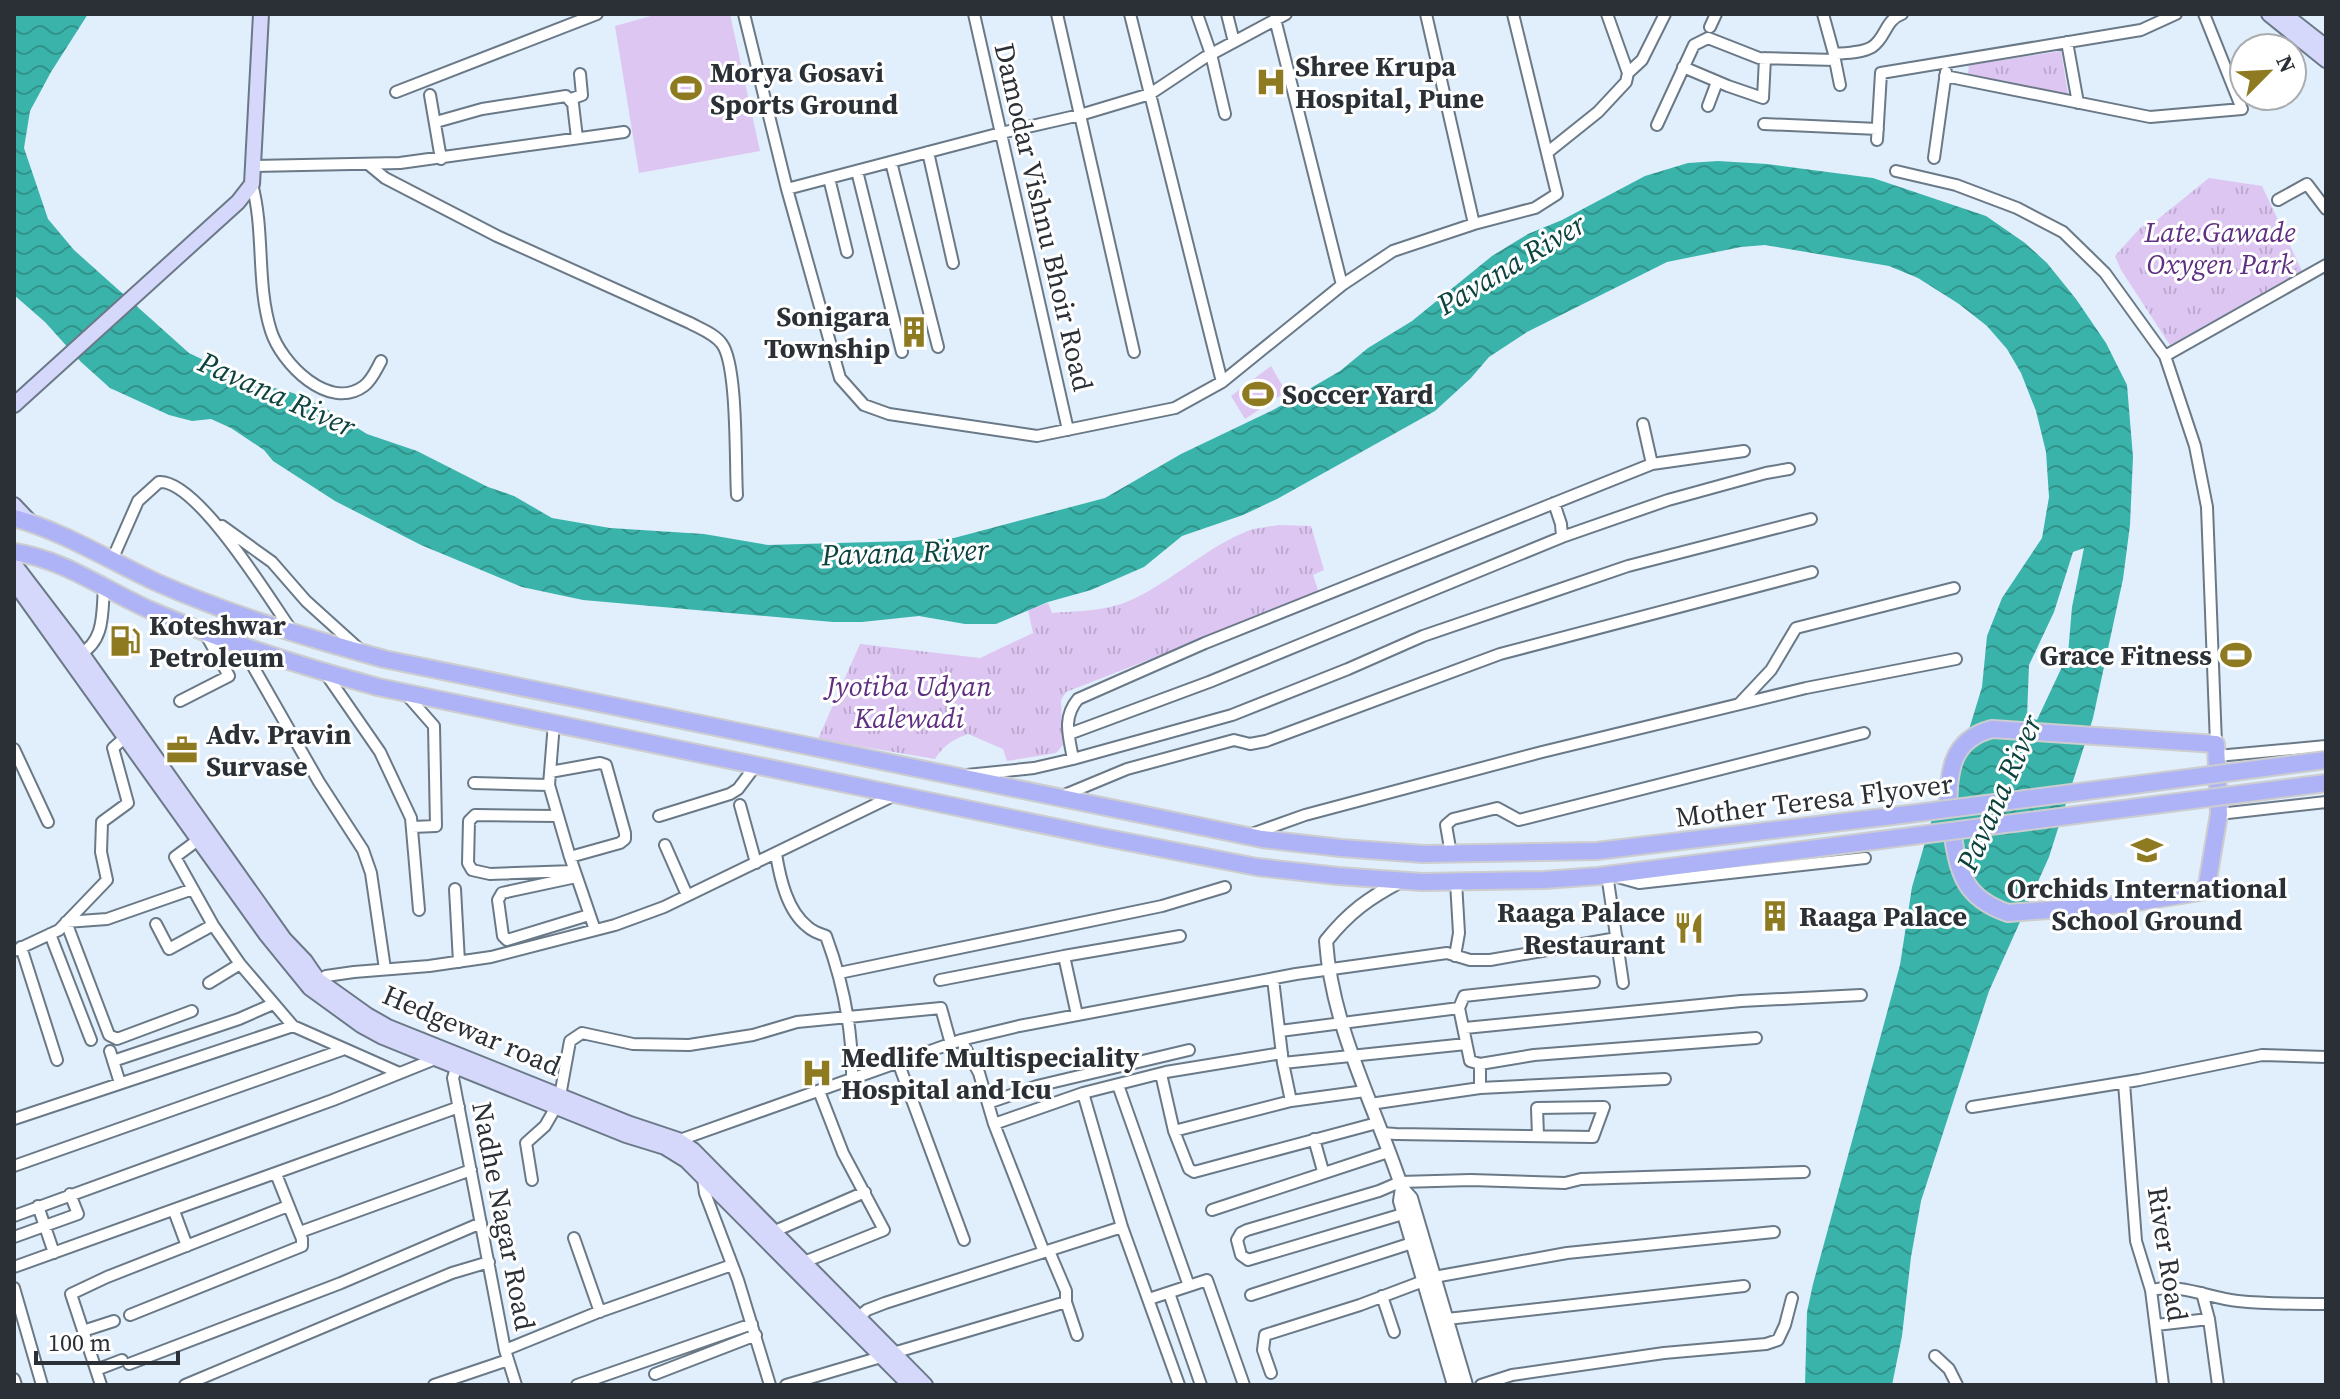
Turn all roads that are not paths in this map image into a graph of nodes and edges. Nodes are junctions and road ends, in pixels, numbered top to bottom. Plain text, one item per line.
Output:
1 (261, 14) edge
2 (597, 14) edge
3 (744, 14) edge
4 (974, 14) edge
5 (1057, 14) edge
6 (1130, 14) edge
7 (1197, 14) edge
8 (1227, 14) edge
9 (1256, 14) edge
10 (1286, 14) edge
11 (1426, 14) edge
12 (1513, 14) edge
13 (1607, 14) edge
14 (1665, 14) edge
15 (1716, 14) edge
16 (1823, 14) edge
17 (1902, 14) edge
18 (2176, 14) edge
19 (2204, 14) edge
20 (2269, 14) edge
21 (2284, 14) edge
22 (1275, 19) junction
23 (1710, 27) dead end
24 (1260, 28) junction
25 (1234, 42) junction
26 (2067, 42) junction
27 (2326, 47) edge
28 (1211, 54) junction
29 (1834, 57) junction
30 (1765, 58) junction
31 (2326, 60) edge
32 (1947, 62) junction
33 (1683, 67) junction
34 (1628, 73) junction
35 (580, 74) dead end
36 (1945, 76) junction
37 (1717, 82) junction
38 (1840, 85) dead end
39 (396, 92) dead end
40 (1150, 94) junction
41 (430, 95) dead end
42 (571, 99) junction
43 (2078, 103) junction
44 (1708, 106) dead end
45 (1225, 114) dead end
46 (1080, 115) junction
47 (436, 122) junction
48 (1764, 124) dead end
49 (1657, 125) dead end
50 (624, 132) dead end
51 (1001, 133) junction
52 (577, 138) junction
53 (928, 152) junction
54 (1548, 152) junction
55 (1934, 158) dead end
56 (441, 159) junction
57 (891, 162) junction
58 (368, 164) junction
59 (254, 166) junction
60 (857, 171) junction
61 (1896, 171) dead end
62 (829, 178) junction
63 (252, 184) junction
64 (787, 189) junction
65 (2278, 200) dead end
66 (2326, 209) edge
67 (1474, 224) junction
68 (847, 252) dead end
69 (953, 263) dead end
70 (2326, 265) edge
71 (1342, 285) junction
72 (938, 347) dead end
73 (902, 352) dead end
74 (1134, 352) dead end
75 (2165, 356) junction
76 (381, 361) dead end
77 (1222, 382) junction
78 (14, 405) edge
79 (1643, 424) dead end
80 (1068, 430) junction
81 (1744, 451) dead end
82 (1652, 464) junction
83 (1789, 469) dead end
84 (737, 495) dead end
85 (1554, 503) junction
86 (14, 505) edge
87 (14, 518) edge
88 (211, 518) junction
89 (1811, 519) dead end
90 (31, 523) junction
91 (1562, 537) junction
92 (14, 552) edge
93 (112, 560) junction
94 (14, 564) edge
95 (1812, 572) dead end
96 (14, 582) edge
97 (104, 587) junction
98 (1954, 588) dead end
99 (204, 631) junction
100 (294, 633) junction
101 (242, 647) junction
102 (363, 653) junction
103 (76, 657) junction
104 (1956, 659) dead end
105 (325, 672) junction
106 (404, 692) junction
107 (180, 701) dead end
108 (1738, 705) junction
109 (554, 723) junction
110 (1864, 733) dead end
111 (130, 734) junction
112 (1069, 734) junction
113 (2326, 746) edge
114 (14, 749) edge
115 (2217, 750) junction
116 (1073, 759) junction
117 (2326, 760) edge
118 (756, 765) junction
119 (929, 770) junction
120 (550, 772) junction
121 (957, 776) junction
122 (474, 783) dead end
123 (2326, 783) edge
124 (549, 785) junction
125 (898, 794) junction
126 (1060, 797) junction
127 (921, 799) junction
128 (2326, 802) edge
129 (740, 805) dead end
130 (1948, 809) junction
131 (2219, 814) junction
132 (557, 816) junction
133 (659, 816) dead end
134 (48, 822) dead end
135 (412, 827) junction
136 (1952, 831) junction
137 (1247, 836) junction
138 (198, 840) junction
139 (665, 845) dead end
140 (1320, 845) junction
141 (776, 854) junction
142 (1451, 854) junction
143 (570, 857) junction
144 (1865, 858) dead end
145 (756, 863) junction
146 (575, 874) junction
147 (1317, 874) junction
148 (1607, 874) junction
149 (1401, 881) junction
150 (1456, 882) junction
151 (1225, 887) dead end
152 (193, 889) junction
153 (455, 889) dead end
154 (687, 895) junction
155 (419, 910) dead end
156 (589, 915) junction
157 (66, 922) junction
158 (156, 924) dead end
159 (213, 925) junction
160 (595, 930) junction
161 (50, 934) junction
162 (1180, 936) dead end
163 (1617, 938) junction
164 (18, 949) edge
165 (1064, 956) junction
166 (1455, 956) junction
167 (459, 962) junction
168 (240, 964) junction
169 (385, 969) junction
170 (1328, 970) junction
171 (839, 973) junction
172 (1273, 979) junction
173 (940, 980) dead end
174 (1594, 982) dead end
175 (209, 983) dead end
176 (1623, 983) dead end
177 (314, 984) junction
178 (1861, 995) dead end
179 (273, 1004) junction
180 (1459, 1008) junction
181 (192, 1011) dead end
182 (1077, 1015) junction
183 (847, 1016) junction
184 (1339, 1022) junction
185 (293, 1026) junction
186 (1465, 1028) junction
187 (1280, 1031) junction
188 (1756, 1038) dead end
189 (91, 1040) dead end
190 (956, 1042) junction
191 (1466, 1044) junction
192 (342, 1050) junction
193 (1189, 1050) dead end
194 (1353, 1054) junction
195 (2326, 1057) edge
196 (1283, 1058) junction
197 (435, 1059) junction
198 (57, 1060) dead end
199 (459, 1062) junction
200 (898, 1062) junction
201 (1480, 1064) junction
202 (397, 1072) junction
203 (1161, 1074) junction
204 (1665, 1079) dead end
205 (852, 1080) junction
206 (120, 1083) junction
207 (2124, 1083) junction
208 (1118, 1085) junction
209 (1480, 1088) junction
210 (819, 1091) junction
211 (1365, 1091) junction
212 (1083, 1093) junction
213 (558, 1101) junction
214 (1291, 1101) junction
215 (988, 1103) junction
216 (1370, 1104) junction
217 (459, 1107) junction
218 (1972, 1107) dead end
219 (14, 1119) edge
220 (994, 1124) junction
221 (1379, 1128) junction
222 (1174, 1131) junction
223 (1538, 1136) junction
224 (1314, 1139) junction
225 (671, 1144) junction
226 (1388, 1152) junction
227 (14, 1166) edge
228 (471, 1170) junction
229 (1323, 1171) junction
230 (707, 1172) junction
231 (1804, 1172) dead end
232 (276, 1174) junction
233 (532, 1180) dead end
234 (1401, 1185) junction
235 (865, 1192) junction
236 (70, 1194) junction
237 (38, 1206) junction
238 (288, 1206) junction
239 (1212, 1210) dead end
240 (174, 1211) junction
241 (1403, 1214) junction
242 (14, 1216) edge
243 (481, 1223) junction
244 (44, 1225) junction
245 (1122, 1227) junction
246 (300, 1232) junction
247 (1774, 1232) dead end
248 (768, 1233) junction
249 (14, 1237) edge
250 (574, 1238) dead end
251 (964, 1240) dead end
252 (1412, 1243) junction
253 (187, 1246) junction
254 (1046, 1251) junction
255 (54, 1253) junction
256 (489, 1262) junction
257 (804, 1262) junction
258 (732, 1265) junction
259 (14, 1267) edge
260 (1428, 1279) junction
261 (1189, 1286) junction
262 (1744, 1286) dead end
263 (14, 1288) edge
264 (2151, 1290) junction
265 (1169, 1293) junction
266 (2202, 1293) junction
267 (1251, 1295) dead end
268 (1382, 1296) junction
269 (1792, 1298) dead end
270 (1149, 1299) junction
271 (1066, 1302) junction
272 (2326, 1304) edge
273 (600, 1312) junction
274 (130, 1315) dead end
275 (1447, 1319) junction
276 (2209, 1319) junction
277 (114, 1321) dead end
278 (854, 1322) junction
279 (2156, 1325) junction
280 (754, 1329) junction
281 (83, 1331) junction
282 (1394, 1332) dead end
283 (1077, 1335) dead end
284 (506, 1355) junction
285 (887, 1355) junction
286 (1935, 1356) dead end
287 (96, 1370) junction
288 (1271, 1373) dead end
289 (655, 1374) dead end
290 (42, 1385) edge
291 (101, 1385) edge
292 (185, 1385) edge
293 (434, 1385) edge
294 (516, 1385) edge
295 (577, 1385) edge
296 (770, 1385) edge
297 (786, 1385) edge
298 (910, 1385) edge
299 (925, 1385) edge
300 (1179, 1385) edge
301 (1201, 1385) edge
302 (1244, 1385) edge
303 (1454, 1385) edge
304 (1466, 1385) edge
305 (1481, 1385) edge
306 (1957, 1385) edge
307 (2163, 1385) edge
308 (2218, 1385) edge

1 - 59 main road
2 - 39 street
3 - 64 street
4 - 51 street, Damodar Vishnu Bhoir Road
5 - 46 street
6 - 40 street
7 - 28 street
8 - 25 street
9 - 24 street
10 - 22 street
11 - 67 street
12 - 54 street
13 - 34 street
14 - 34 street
15 - 23 street
16 - 29 street
17 - 29 street
18 - 26 street
19 - 43 street
20 - 31 main road
21 - 27 main road
22 - 24 street
22 - 71 street
24 - 25 street
25 - 28 street
26 - 32 street
26 - 43 street
28 - 40 street
28 - 45 street
29 - 30 street
29 - 38 street
30 - 33 street
30 - 37 street
32 - 36 street
32 - 48 street
33 - 37 street
33 - 49 street
34 - 54 street
35 - 42 street
36 - 43 street
36 - 55 street
37 - 44 street
40 - 46 street
40 - 77 street
41 - 47 street
42 - 47 street
42 - 52 street
46 - 51 street
46 - 74 street
47 - 56 street
50 - 52 street
51 - 53 street
51 - 80 street, Damodar Vishnu Bhoir Road
52 - 56 street
53 - 57 street
53 - 69 street
54 - 67 street
56 - 58 street
57 - 60 street
57 - 72 street
58 - 59 street
58 - 84 street
59 - 63 main road
60 - 62 street
60 - 73 street
61 - 75 street
62 - 64 street
62 - 68 street
63 - 76 street
63 - 78 main road
64 - 80 street
65 - 66 street
67 - 71 street
70 - 75 street
71 - 77 street
75 - 115 street
77 - 80 street
79 - 82 street
81 - 82 street
82 - 85 street
83 - 91 street
85 - 91 street
85 - 112 street
86 - 90 main road
87 - 90 main road, Mother Teresa Flyover
88 - 93 street
88 - 100 street
88 - 102 street
89 - 116 street
90 - 93 main road, Mother Teresa Flyover
91 - 112 street
92 - 97 main road, Mother Teresa Flyover
93 - 100 main road, Mother Teresa Flyover
94 - 103 main road, Hedgewar road
95 - 126 street
96 - 103 main road, Hedgewar road
97 - 99 main road, Mother Teresa Flyover
97 - 103 street
98 - 108 street
99 - 101 main road, Mother Teresa Flyover
99 - 107 street
100 - 102 main road, Mother Teresa Flyover
101 - 105 main road, Mother Teresa Flyover
101 - 169 street
102 - 119 main road, Mother Teresa Flyover
103 - 111 main road, Hedgewar road
104 - 108 street
105 - 106 main road, Mother Teresa Flyover
105 - 135 street
106 - 109 main road, Mother Teresa Flyover
106 - 135 street
108 - 137 street
109 - 118 main road, Mother Teresa Flyover
109 - 120 street
110 - 142 street
111 - 138 main road, Hedgewar road
111 - 157 street
111 - 177 main road, Hedgewar road
112 - 116 street
113 - 115 street
114 - 134 street
115 - 130 main road
115 - 131 main road
116 - 121 street
117 - 130 main road, Mother Teresa Flyover, bridge
118 - 125 main road, Mother Teresa Flyover
118 - 133 street
119 - 121 main road, Mother Teresa Flyover
119 - 127 main road
120 - 124 street
120 - 143 street
121 - 126 main road, Mother Teresa Flyover
122 - 124 street
123 - 136 main road, Mother Teresa Flyover, bridge
124 - 132 street
125 - 127 main road, Mother Teresa Flyover
125 - 141 street
126 - 137 main road, Mother Teresa Flyover
127 - 147 main road, Mother Teresa Flyover
128 - 131 street
129 - 145 street
130 - 142 main road, Mother Teresa Flyover, bridge
131 - 136 main road
132 - 143 street
132 - 146 street
135 - 155 street
136 - 148 main road, Mother Teresa Flyover, bridge
137 - 140 main road, Mother Teresa Flyover
138 - 152 street
138 - 177 main road, Hedgewar road
139 - 154 street
140 - 142 main road, Mother Teresa Flyover
140 - 147 main road
141 - 145 street
141 - 171 street
143 - 146 street
144 - 148 street
145 - 154 street
146 - 156 street
146 - 156 street
147 - 149 main road, Mother Teresa Flyover
148 - 150 main road, Mother Teresa Flyover
148 - 163 street
149 - 150 main road, Mother Teresa Flyover
149 - 170 street
150 - 166 street
151 - 171 street
152 - 157 street
152 - 159 street
153 - 167 street
154 - 160 street
156 - 160 street
157 - 161 street
157 - 181 street
158 - 159 street
159 - 168 street
160 - 167 street
161 - 164 street
161 - 189 street
162 - 165 street
163 - 166 street
163 - 176 street
164 - 198 street
165 - 173 street
165 - 182 street
166 - 170 street
167 - 169 street
168 - 175 street
168 - 179 street
169 - 177 street
170 - 172 street
170 - 184 street
171 - 183 street
172 - 182 street
172 - 187 street
174 - 180 street
177 - 197 main road, Hedgewar road
177 - 199 main road, Hedgewar road
178 - 186 street
179 - 185 street
179 - 206 street
180 - 184 street
180 - 186 street
182 - 190 street
183 - 190 street
183 - 205 street
183 - 213 street
184 - 187 street
184 - 194 street
185 - 192 street
185 - 206 street
186 - 191 street
187 - 196 street
188 - 201 street
190 - 200 street
190 - 215 street
191 - 194 street
191 - 201 street
192 - 202 street
192 - 227 street
193 - 215 street
194 - 196 street
194 - 211 street
195 - 207 street
196 - 203 street
196 - 214 street
197 - 199 main road, Hedgewar road
197 - 202 street
199 - 213 main road, Hedgewar road
199 - 217 street, Nadhe Nagar Road
200 - 205 street
200 - 251 street
201 - 209 street
202 - 236 street
203 - 208 street
203 - 222 street
204 - 209 street
205 - 210 street
206 - 219 street
207 - 218 street
207 - 264 street, River Road
208 - 212 street
208 - 261 street
209 - 216 street
210 - 225 street
210 - 235 street
211 - 214 street
211 - 216 street
212 - 220 street
212 - 245 street
213 - 225 main road, Hedgewar road
213 - 233 street
214 - 222 street
215 - 220 street
216 - 221 street
217 - 228 street, Nadhe Nagar Road
217 - 232 street
220 - 254 street
221 - 223 street
221 - 224 street
221 - 226 street
222 - 224 street
223 - 223 street
224 - 229 street
225 - 230 main road, Hedgewar road
226 - 229 street
226 - 234 street
228 - 243 street, Nadhe Nagar Road
228 - 246 street
229 - 239 street
230 - 248 main road, Hedgewar road
230 - 258 street
231 - 234 street
232 - 238 street
232 - 240 street
234 - 241 street
234 - 241 street
234 - 260 street
235 - 248 street
235 - 257 street
236 - 237 street
236 - 244 street
237 - 242 street
237 - 244 street
238 - 246 street
238 - 253 street
240 - 253 street
240 - 255 street
241 - 252 street
243 - 256 street, Nadhe Nagar Road
243 - 287 street
244 - 249 street
244 - 255 street
245 - 254 street
245 - 270 street
246 - 274 street
247 - 260 street
248 - 257 main road, Hedgewar road
248 - 278 main road, Hedgewar road
250 - 273 street
252 - 260 street
252 - 267 street
253 - 281 street
254 - 271 street
254 - 278 street
255 - 259 street
256 - 284 street, Nadhe Nagar Road
256 - 292 street
257 - 278 main road, Hedgewar road
258 - 273 street
258 - 280 street
260 - 268 street
260 - 275 street
260 - 303 street
261 - 265 street
261 - 302 street
262 - 275 street
263 - 290 street
264 - 266 street
264 - 279 street, River Road
265 - 270 street
265 - 301 street
266 - 272 street
266 - 276 street
268 - 282 street
268 - 288 street
269 - 305 street
270 - 300 street
271 - 283 street
271 - 285 street
273 - 284 street
275 - 304 street
276 - 279 street
276 - 308 street
277 - 281 street
278 - 285 main road, Hedgewar road
279 - 307 street, River Road
280 - 289 street
280 - 295 street
280 - 296 street
281 - 287 street
284 - 293 street
284 - 294 street, Nadhe Nagar Road
285 - 297 street
285 - 298 main road, Hedgewar road
285 - 299 main road, Hedgewar road
286 - 306 street
287 - 291 street

